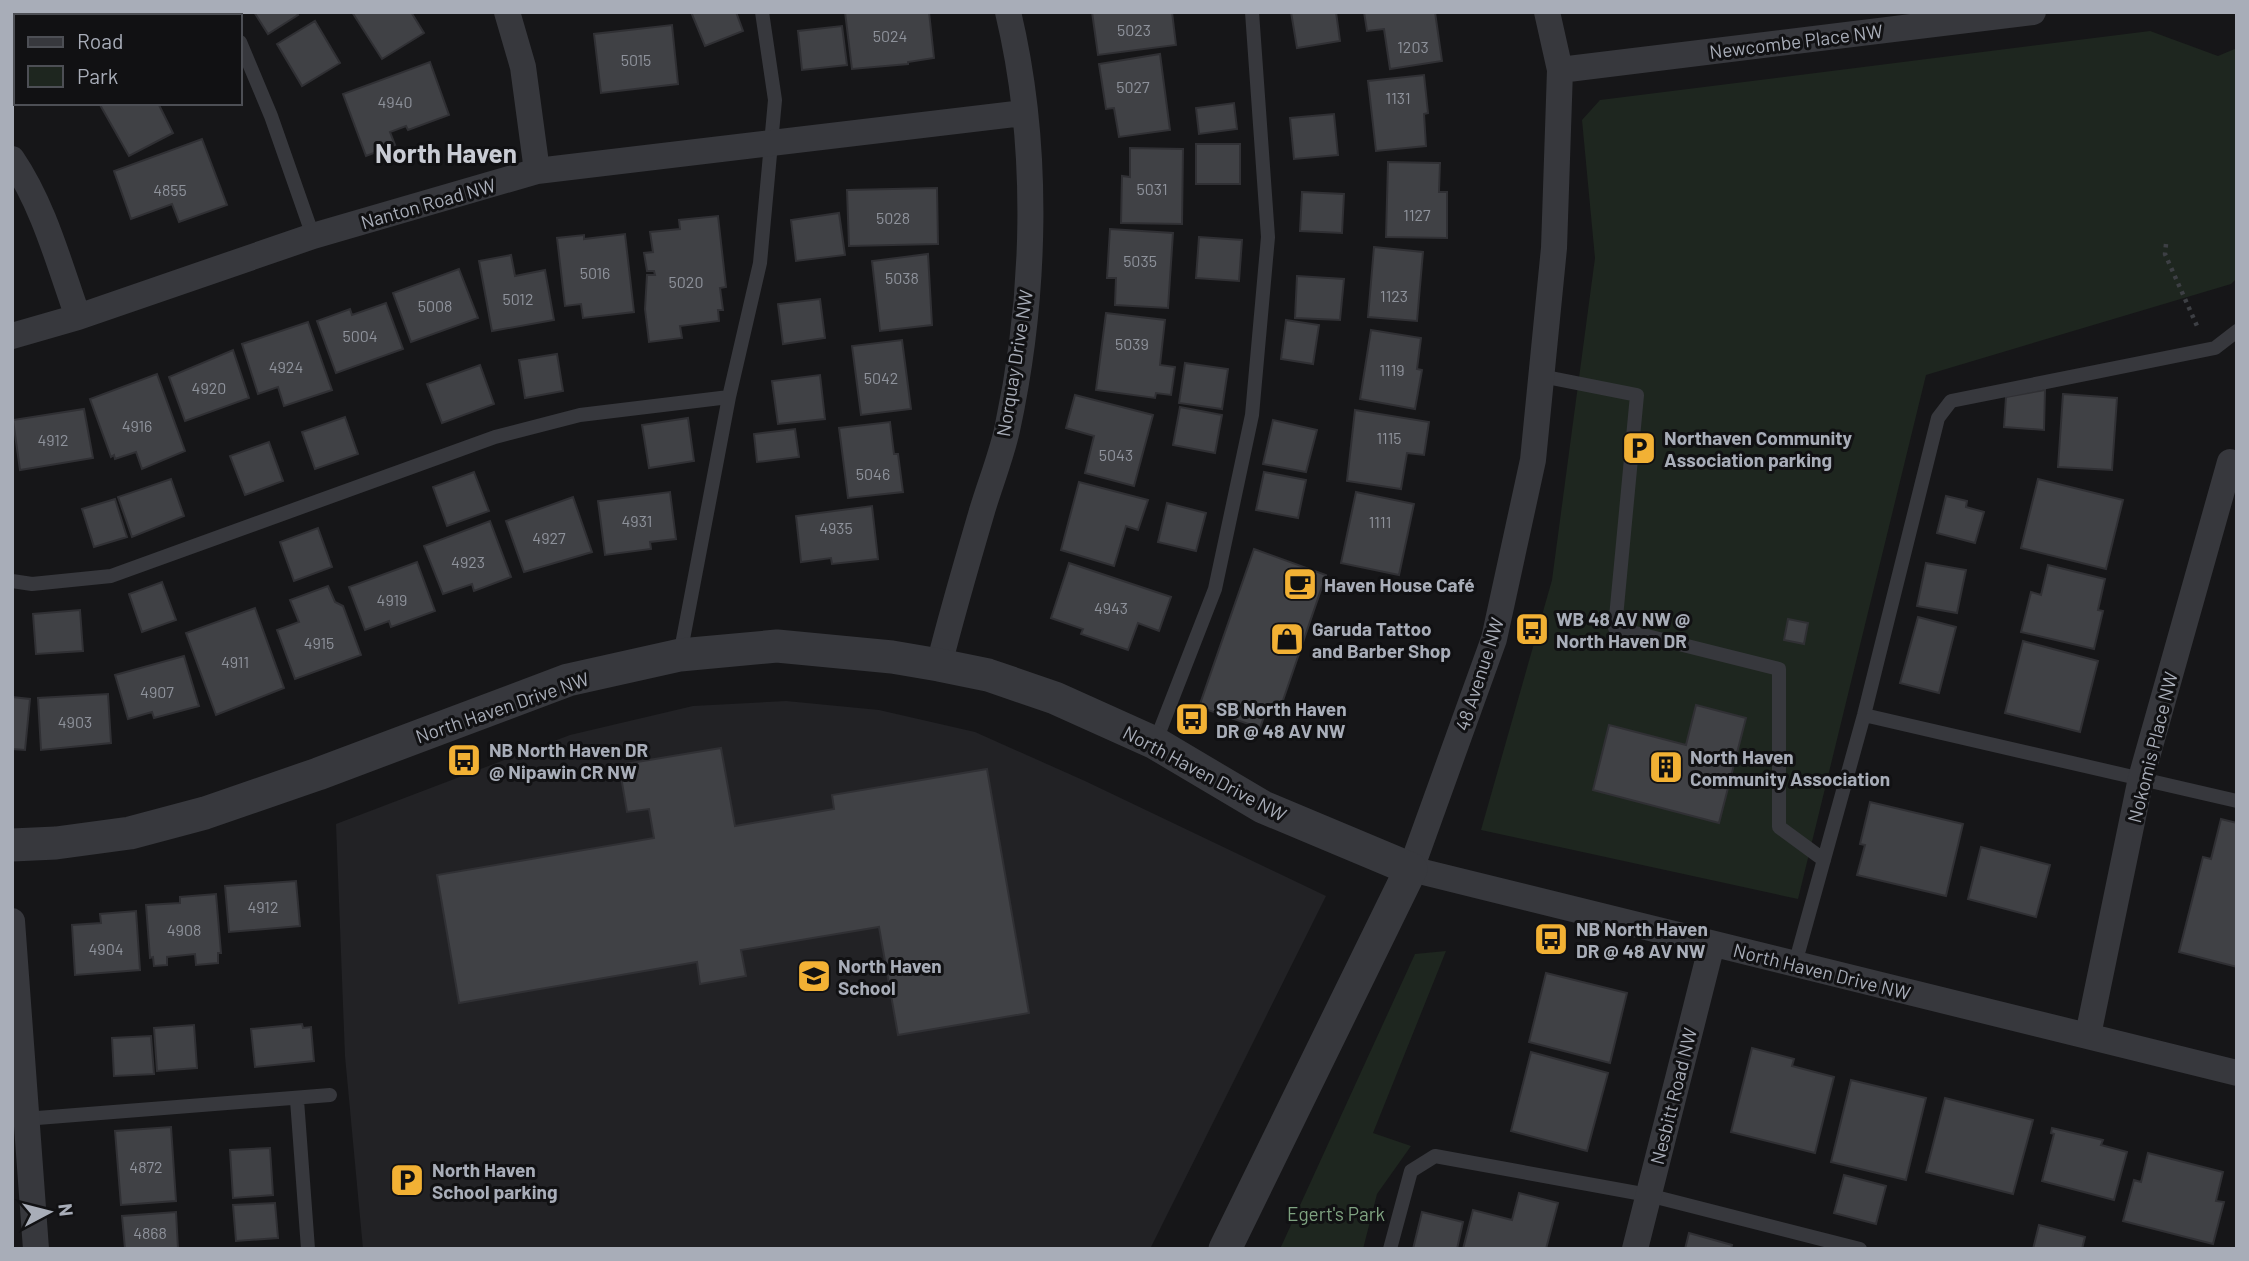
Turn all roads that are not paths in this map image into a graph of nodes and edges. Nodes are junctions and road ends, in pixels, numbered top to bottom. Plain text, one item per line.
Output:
1 (507, 12) edge
2 (762, 12) edge
3 (1008, 12) edge
4 (1252, 12) edge
5 (1547, 12) edge
6 (2033, 12) edge
7 (242, 47) edge
8 (1560, 70) junction
9 (1024, 113) junction
10 (771, 143) junction
11 (12, 159) edge
12 (537, 171) junction
13 (313, 236) junction
14 (78, 317) junction
15 (2237, 331) edge
16 (12, 336) edge
17 (1541, 376) junction
18 (729, 397) junction
19 (2230, 462) dead end
20 (12, 581) edge
21 (680, 655) junction
22 (939, 665) junction
23 (1864, 715) junction
24 (1155, 743) junction
25 (2141, 778) junction
26 (2237, 801) edge
27 (12, 845) edge
28 (1824, 860) junction
29 (1411, 869) junction
30 (12, 921) edge
31 (1712, 944) junction
32 (1795, 964) junction
33 (2088, 1035) junction
34 (2237, 1073) edge
35 (330, 1096) dead end
36 (297, 1100) junction
37 (19, 1119) edge
38 (1648, 1195) junction
39 (36, 1249) edge
40 (308, 1249) edge
41 (1225, 1249) edge
42 (1390, 1249) edge
43 (1635, 1249) edge
44 (1860, 1249) edge

1 - 12 street
2 - 10 lane
3 - 9 street, Norquay Drive NW
4 - 24 lane
5 - 8 street, 48 Avenue NW
6 - 8 street, Newcombe Place NW
7 - 13 lane
8 - 17 street, 48 Avenue NW
9 - 10 street, Nanton Road NW
9 - 22 street, Norquay Drive NW
10 - 12 street, Nanton Road NW
10 - 18 lane
11 - 14 street
12 - 13 street, Nanton Road NW
13 - 14 street, Nanton Road NW
14 - 16 street, Nanton Road NW
15 - 23 lane
17 - 28 lane
17 - 29 street, 48 Avenue NW
18 - 20 lane
18 - 21 lane
19 - 25 street, Nokomis Place NW
21 - 22 street, North Haven Drive NW
21 - 27 street, North Haven Drive NW
22 - 24 street, North Haven Drive NW
23 - 25 lane
23 - 28 lane
24 - 29 street, North Haven Drive NW
25 - 26 lane
25 - 33 street, Nokomis Place NW
28 - 32 lane
29 - 31 street, North Haven Drive NW
29 - 41 street, 48 Avenue NW
30 - 37 street
31 - 32 street, North Haven Drive NW
31 - 38 street, Nesbitt Road NW
32 - 33 street, North Haven Drive NW
33 - 34 street, North Haven Drive NW
35 - 36 lane
36 - 37 lane
36 - 40 lane
37 - 39 street
38 - 42 lane
38 - 43 street, Nesbitt Road NW
38 - 44 lane

